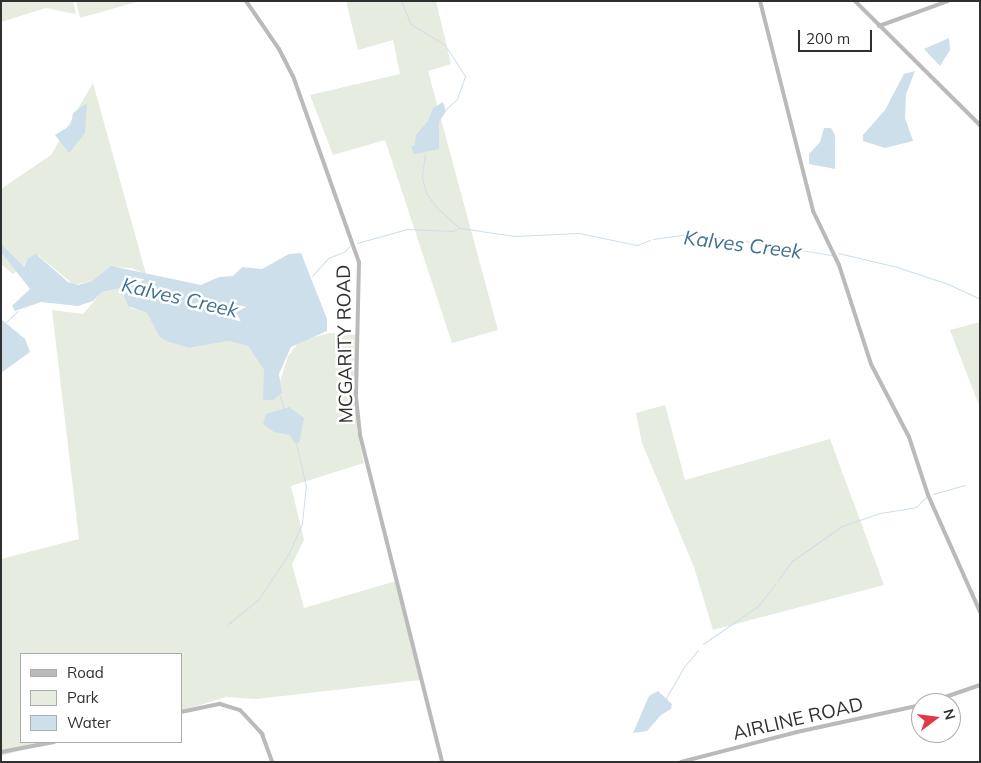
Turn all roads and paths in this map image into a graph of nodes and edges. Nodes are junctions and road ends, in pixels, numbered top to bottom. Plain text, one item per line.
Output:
1 (246, 1) edge
2 (760, 1) edge
3 (855, 1) edge
4 (948, 1) edge
5 (879, 26) junction
6 (980, 125) edge
7 (980, 612) edge
8 (980, 686) edge
9 (959, 693) edge
10 (911, 707) edge
11 (182, 712) edge
12 (49, 743) edge
13 (1, 752) edge
14 (272, 762) edge
15 (442, 762) edge
16 (681, 762) edge

1 - 15 street, MCGARITY ROAD
2 - 7 street
3 - 5 street
4 - 5 street
5 - 6 street
8 - 9 street
10 - 16 street, AIRLINE ROAD
11 - 14 street
12 - 13 street

